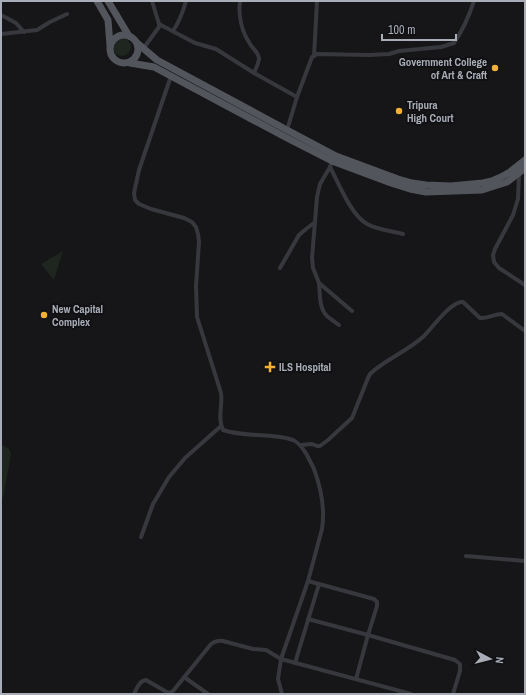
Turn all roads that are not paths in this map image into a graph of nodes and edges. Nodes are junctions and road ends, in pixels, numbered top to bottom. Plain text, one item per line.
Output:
1 (97, 1) edge
2 (108, 1) edge
3 (152, 1) edge
4 (186, 1) edge
5 (240, 1) edge
6 (317, 1) edge
7 (474, 1) edge
8 (67, 14) dead end
9 (1, 15) edge
10 (159, 24) junction
11 (173, 31) junction
12 (24, 32) junction
13 (1, 34) edge
14 (130, 36) junction
15 (110, 45) junction
16 (140, 46) junction
17 (314, 56) junction
18 (130, 63) junction
19 (254, 73) junction
20 (171, 76) junction
21 (297, 97) junction
22 (287, 130) junction
23 (525, 160) edge
24 (331, 164) junction
25 (525, 168) edge
26 (519, 173) junction
27 (314, 223) junction
28 (403, 234) dead end
29 (280, 268) dead end
30 (319, 283) junction
31 (525, 285) edge
32 (352, 311) dead end
33 (339, 325) dead end
34 (525, 331) edge
35 (221, 426) junction
36 (301, 445) junction
37 (141, 537) dead end
38 (466, 556) dead end
39 (525, 561) edge
40 (308, 581) junction
41 (319, 584) junction
42 (308, 619) junction
43 (368, 635) junction
44 (281, 659) junction
45 (295, 663) junction
46 (184, 677) junction
47 (356, 679) junction
48 (169, 693) edge
49 (134, 694) edge
50 (208, 694) edge
51 (282, 694) edge
52 (412, 694) edge
53 (453, 694) edge

1 - 15 main road
2 - 14 main road
3 - 10 street
4 - 11 street
5 - 19 street
6 - 17 street
7 - 17 street
8 - 12 street
9 - 12 street
10 - 11 street
10 - 16 street
11 - 19 street
12 - 13 street
14 - 15 main road
14 - 16 main road
15 - 18 main road
16 - 18 main road
16 - 22 main road
17 - 21 street
18 - 20 main road
19 - 21 street
20 - 24 main road
20 - 35 street
21 - 22 street
22 - 23 main road
24 - 26 main road
24 - 27 street
24 - 28 street
25 - 26 main road
26 - 31 street
27 - 29 street
27 - 30 street
30 - 32 street
30 - 33 street
34 - 36 street
35 - 36 street
35 - 37 street
36 - 40 street
38 - 39 street
40 - 41 street
40 - 44 street
41 - 42 street
41 - 43 street
42 - 43 street
42 - 45 street
43 - 47 street
43 - 53 street
44 - 45 street
44 - 46 street
44 - 51 street
45 - 47 street
46 - 48 street
46 - 50 street
47 - 52 street
48 - 49 street

